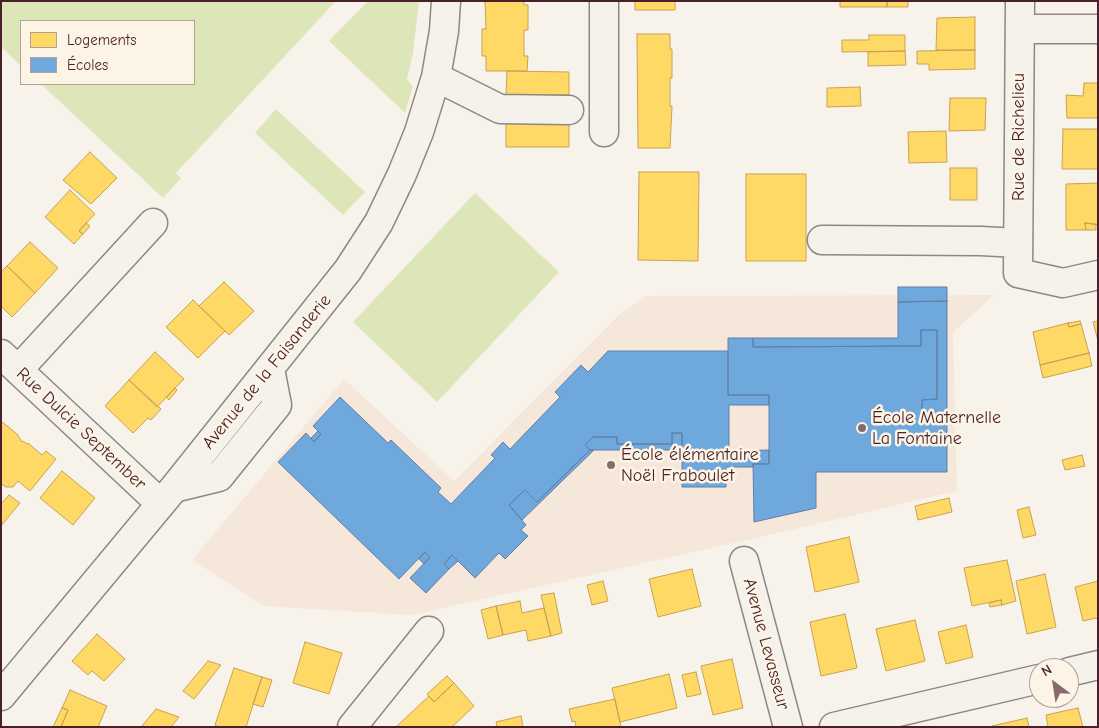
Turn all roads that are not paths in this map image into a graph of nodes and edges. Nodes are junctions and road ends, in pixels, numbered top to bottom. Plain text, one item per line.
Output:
1 (446, 1) edge
2 (604, 1) edge
3 (1020, 1) edge
4 (1020, 29) junction
5 (1098, 29) edge
6 (436, 77) junction
7 (569, 110) dead end
8 (604, 132) dead end
9 (153, 223) dead end
10 (822, 240) dead end
11 (1018, 243) junction
12 (1098, 275) edge
13 (10, 362) edge
14 (167, 496) junction
15 (744, 561) dead end
16 (429, 631) dead end
17 (1098, 665) edge
18 (1079, 670) edge
19 (1029, 681) edge
20 (1, 696) edge
21 (352, 727) edge
22 (788, 727) edge
23 (834, 727) edge

1 - 6 street, Avenue de la Faisanderie
2 - 8 street
3 - 4 street, Rue de Richelieu
4 - 5 street
4 - 11 street, Rue de Richelieu
6 - 7 street
6 - 14 street, Avenue de la Faisanderie
9 - 13 street
10 - 11 street
11 - 12 street, Rue de Richelieu
13 - 14 street, Rue Dulcie September
14 - 20 street, Avenue de la Faisanderie
15 - 22 street, Avenue Levasseur
16 - 21 street
17 - 18 street
19 - 23 street

